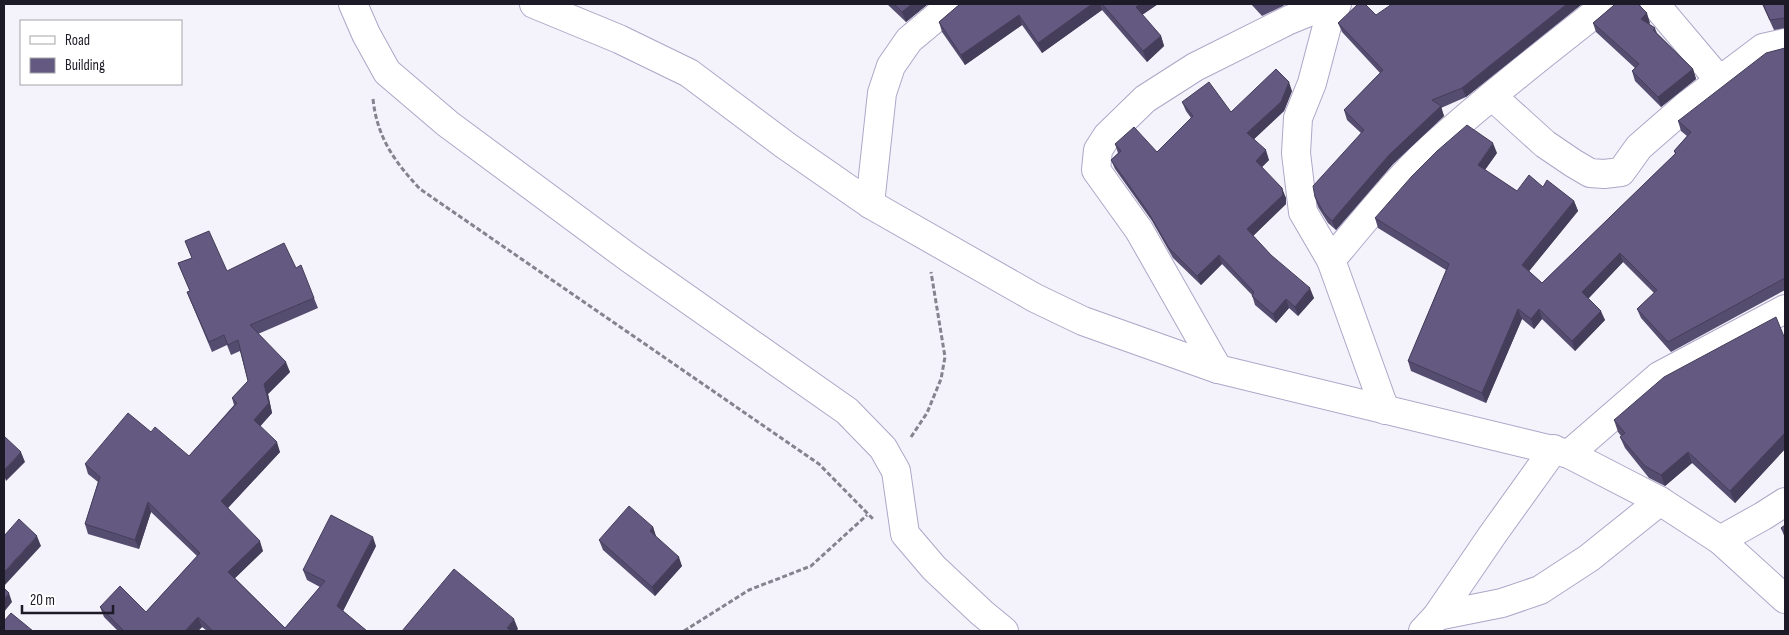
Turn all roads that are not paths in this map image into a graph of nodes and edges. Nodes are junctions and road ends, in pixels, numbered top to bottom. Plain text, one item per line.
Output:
1 (353, 4) edge
2 (534, 4) edge
3 (952, 4) edge
4 (1328, 4) edge
5 (1337, 4) edge
6 (1607, 4) edge
7 (1655, 4) edge
8 (1785, 43) edge
9 (1720, 81) junction
10 (1492, 96) junction
11 (870, 204) junction
12 (1331, 260) junction
13 (1785, 309) edge
14 (1218, 369) junction
15 (1385, 410) junction
16 (1561, 452) junction
17 (1660, 501) junction
18 (1785, 502) edge
19 (1720, 540) junction
20 (1785, 599) edge
21 (1430, 624) edge
22 (1004, 631) edge

1 - 22 street
2 - 11 street
3 - 11 street
4 - 14 street
5 - 12 street
6 - 10 street
7 - 9 street
8 - 9 street
9 - 10 street
10 - 12 street
11 - 14 street
12 - 15 street
13 - 16 street
14 - 15 street
15 - 16 street
16 - 17 street
16 - 21 street
17 - 19 street
17 - 21 street
18 - 19 street
19 - 20 street

